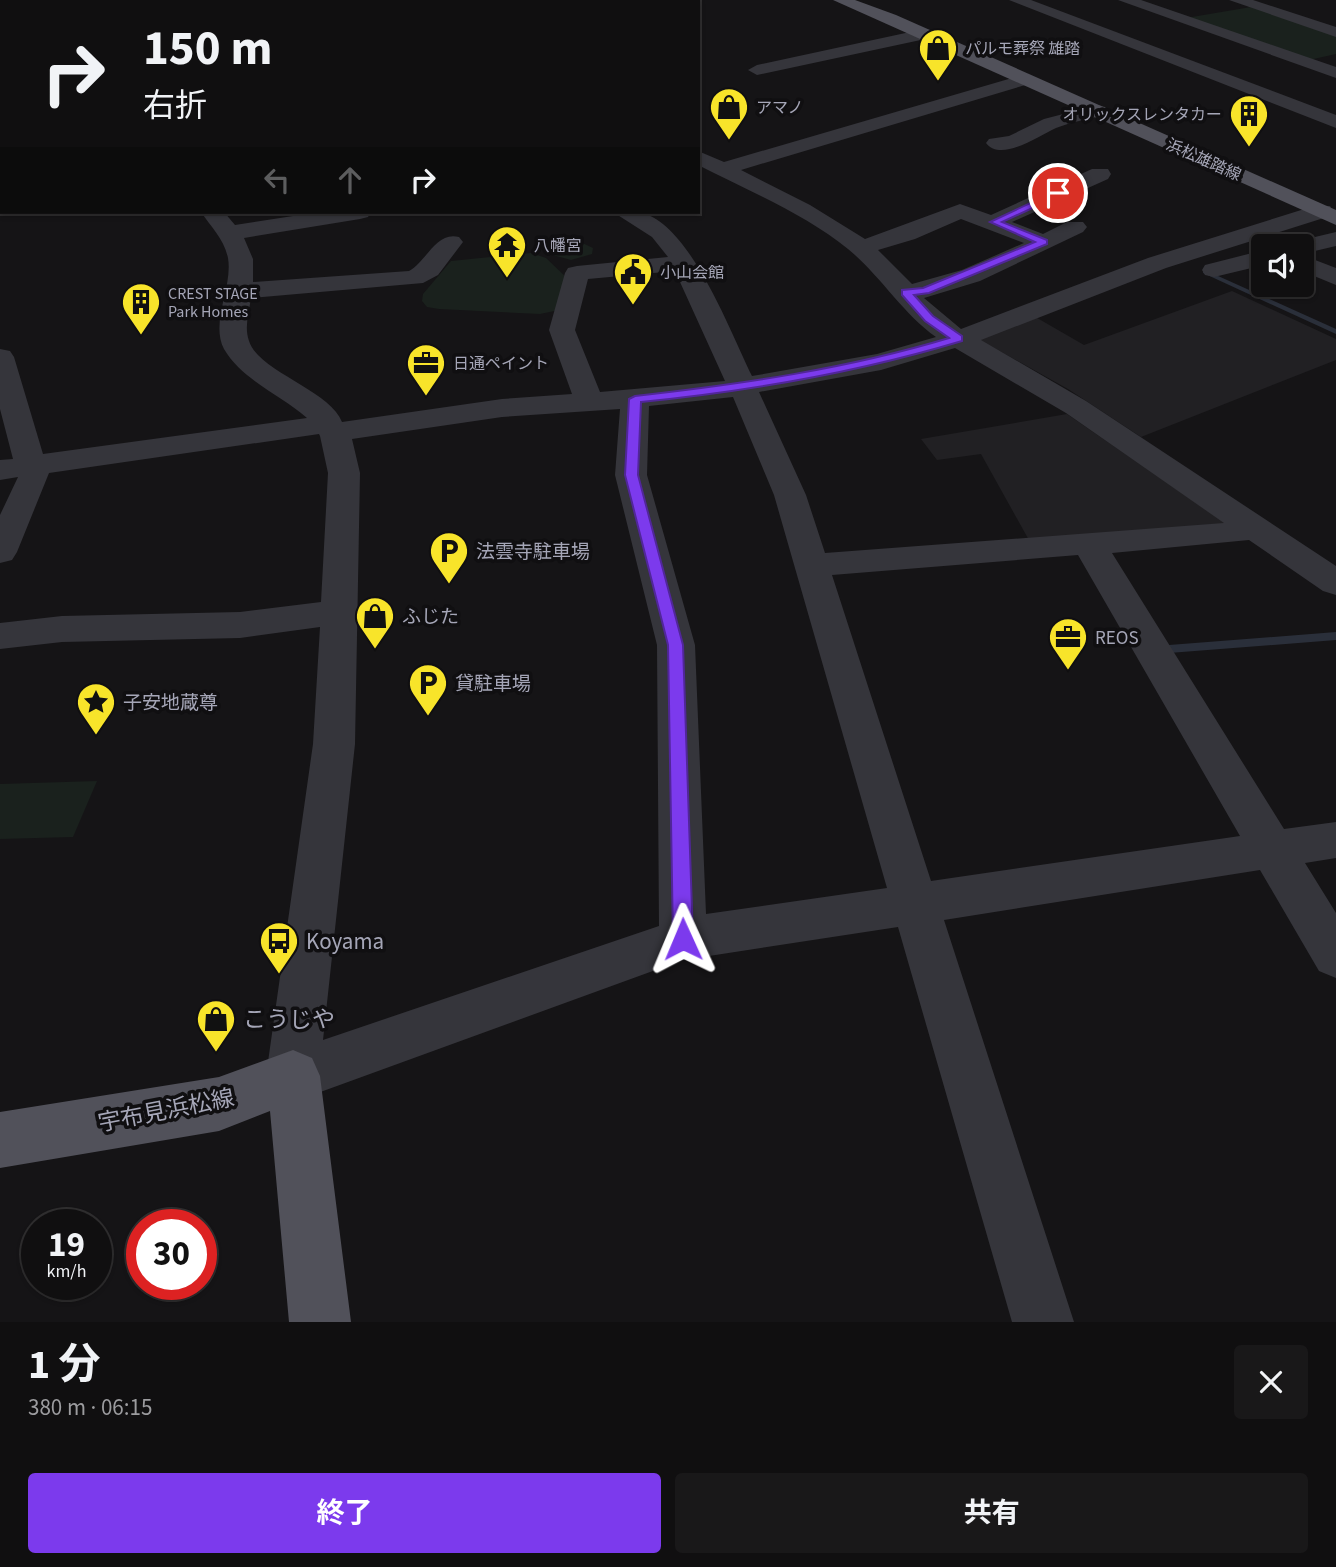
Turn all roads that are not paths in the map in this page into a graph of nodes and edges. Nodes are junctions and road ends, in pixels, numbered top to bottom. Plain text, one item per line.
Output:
1 (841, 0) edge
2 (862, 0) edge
3 (1050, 0) edge
4 (1126, 0) edge
5 (1237, 0) edge
6 (1022, 2) edge
7 (1336, 32) edge
8 (924, 34) junction
9 (1336, 58) edge
10 (1307, 64) junction
11 (757, 69) dead end
12 (1336, 74) edge
13 (1026, 79) junction
14 (1226, 80) junction
15 (1265, 95) junction
16 (1233, 102) dead end
17 (1098, 111) junction
18 (1336, 122) edge
19 (996, 142) dead end
20 (709, 163) edge
21 (1100, 174) dead end
22 (1331, 211) edge
23 (335, 214) edge
24 (627, 214) edge
25 (994, 222) junction
26 (221, 223) edge
27 (1074, 227) dead end
28 (1336, 239) edge
29 (451, 242) dead end
30 (1044, 242) junction
31 (1314, 244) edge
32 (862, 247) junction
33 (1251, 260) edge
34 (683, 263) junction
35 (1314, 267) edge
36 (1213, 270) dead end
37 (1336, 277) edge
38 (240, 291) junction
39 (906, 293) junction
40 (958, 339) junction
41 (0, 357) edge
42 (743, 388) junction
43 (635, 399) junction
44 (589, 402) junction
45 (332, 426) junction
46 (16, 468) edge
47 (1253, 527) junction
48 (1089, 544) junction
49 (0, 552) edge
50 (811, 565) junction
51 (1336, 583) edge
52 (340, 612) junction
53 (0, 636) edge
54 (1336, 840) edge
55 (1272, 849) junction
56 (914, 903) junction
57 (683, 939) junction
58 (1336, 956) edge
59 (293, 1076) junction
60 (0, 1140) edge
61 (320, 1322) edge
62 (1043, 1322) edge

1 - 8 main road, 浜松雄踏線
2 - 22 main road, 浜松雄踏線
3 - 6 street
4 - 10 street
5 - 7 street
6 - 14 street
8 - 11 street
8 - 13 main road, 浜松雄踏線
9 - 10 street
10 - 12 street
10 - 14 street
13 - 17 main road, 浜松雄踏線
13 - 20 street
14 - 15 street
15 - 16 street
15 - 18 street
17 - 19 street
17 - 22 main road, 浜松雄踏線
20 - 32 street
21 - 25 street
22 - 40 street
23 - 26 street
24 - 34 street
25 - 30 street
25 - 32 street
26 - 38 street
27 - 30 street
28 - 31 street
29 - 38 street
30 - 39 street
32 - 39 street
33 - 36 street
34 - 42 street
34 - 44 street
35 - 37 street
38 - 45 street
39 - 40 street
40 - 42 street
40 - 47 street
41 - 46 street
42 - 43 street
42 - 50 street
43 - 44 street
43 - 57 street
44 - 45 street
45 - 46 street
45 - 52 street
46 - 49 street
47 - 48 street
47 - 51 street
48 - 50 street
48 - 55 street
50 - 56 street
52 - 53 street
52 - 59 street
54 - 55 street
55 - 56 street
55 - 58 street
56 - 57 street
56 - 62 street
57 - 59 street
59 - 60 main road, 宇布見浜松線
59 - 61 main road

